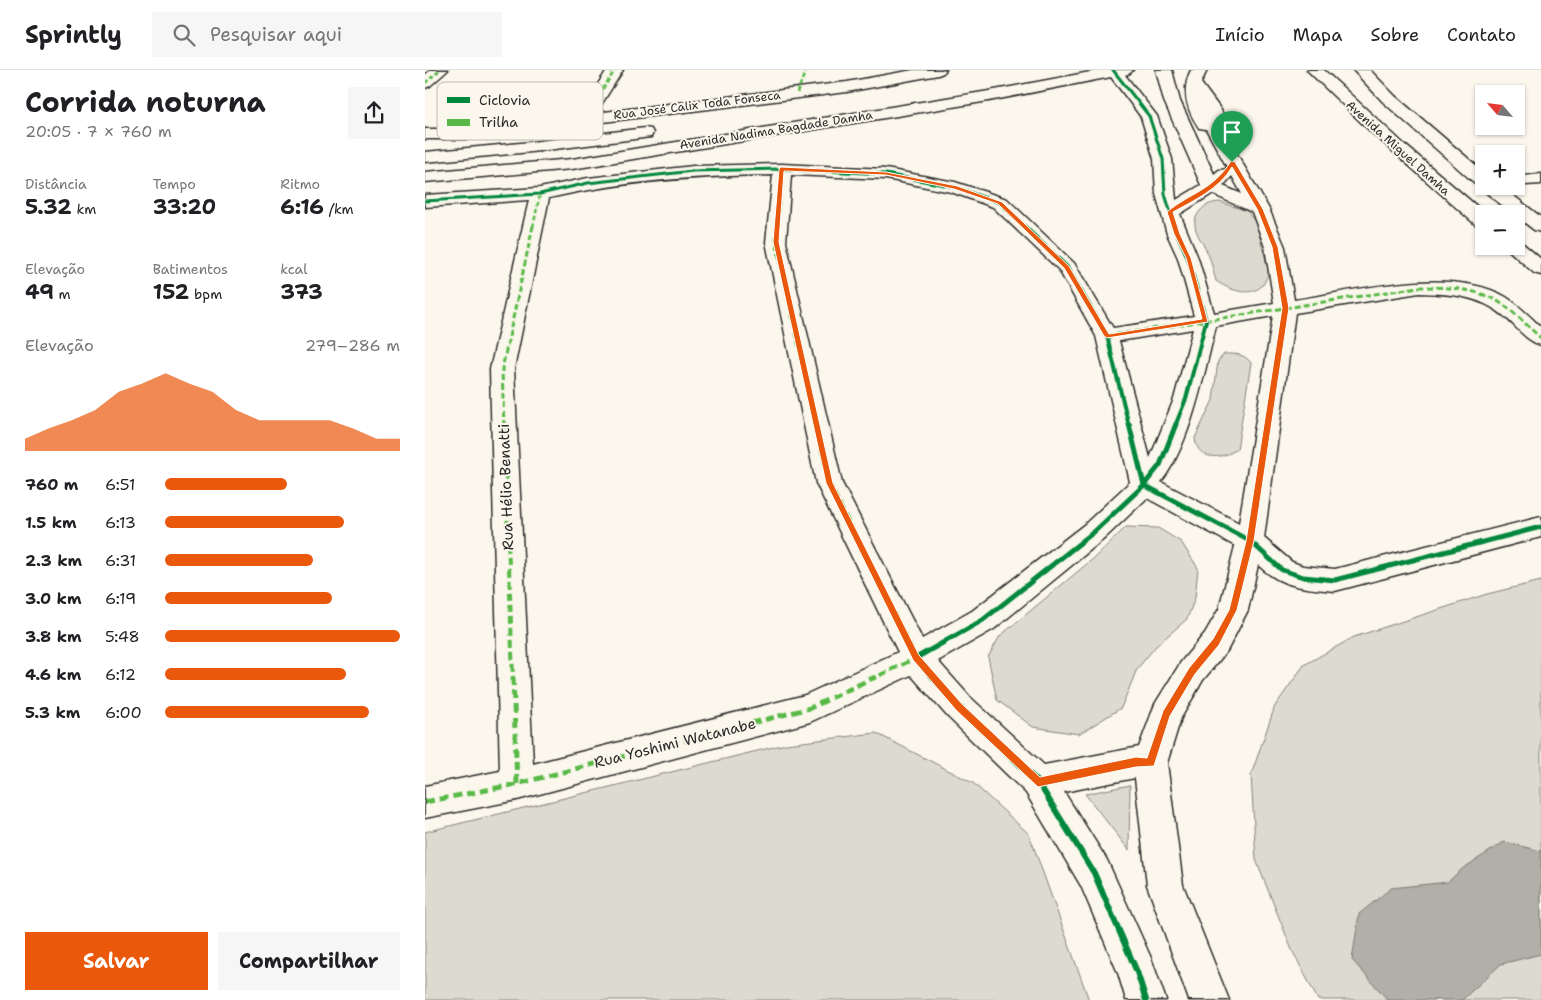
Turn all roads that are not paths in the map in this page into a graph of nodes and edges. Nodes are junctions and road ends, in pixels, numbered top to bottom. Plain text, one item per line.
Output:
1 (440, 70) edge
2 (615, 70) edge
3 (806, 70) edge
4 (1165, 70) edge
5 (1315, 70) edge
6 (1361, 70) edge
7 (1118, 71) edge
8 (1196, 77) edge
9 (940, 78) edge
10 (1069, 79) junction
11 (425, 83) edge
12 (603, 90) edge
13 (799, 101) junction
14 (1171, 101) junction
15 (1141, 103) junction
16 (603, 117) edge
17 (665, 130) dead end
18 (603, 138) edge
19 (586, 140) edge
20 (425, 156) edge
21 (1232, 162) junction
22 (781, 169) junction
23 (1475, 174) edge
24 (425, 177) edge
25 (1541, 179) edge
26 (1525, 181) edge
27 (1475, 187) edge
28 (1211, 188) junction
29 (1446, 191) junction
30 (540, 194) junction
31 (1501, 195) edge
32 (425, 201) edge
33 (1260, 209) junction
34 (1170, 212) junction
35 (1475, 215) edge
36 (1541, 226) edge
37 (1525, 255) edge
38 (1541, 269) edge
39 (1285, 308) junction
40 (1206, 321) junction
41 (1107, 336) junction
42 (1541, 338) edge
43 (1144, 485) junction
44 (1541, 527) edge
45 (1250, 541) junction
46 (916, 658) junction
47 (1150, 763) junction
48 (1038, 782) junction
49 (517, 784) junction
50 (425, 802) edge
51 (1145, 1000) edge
52 (1209, 1000) edge

1 - 11 street
2 - 12 street
3 - 13 street
4 - 14 street
5 - 29 street, Avenida Miguel Damha
6 - 23 street
7 - 10 street, Avenida Nadima Bagdade Damha
7 - 15 street
8 - 21 street
9 - 13 street, Avenida Nadima Bagdade Damha
10 - 15 street
10 - 24 street, Avenida Nadima Bagdade Damha
13 - 16 street, Rua José Calix Toda Fonseca
14 - 15 street
14 - 28 street
15 - 34 street
17 - 18 street, Avenida Nadima Bagdade Damha
19 - 20 street, Avenida Nadima Bagdade Damha
21 - 28 street
21 - 33 street
22 - 30 street
22 - 41 street
22 - 46 street
25 - 26 street
27 - 29 street
28 - 33 street
28 - 34 street
29 - 35 street, Avenida Miguel Damha
30 - 32 street
30 - 49 street, Rua Hélio Benatti
31 - 36 street
33 - 39 street
34 - 40 street
37 - 38 street
39 - 40 street
39 - 42 street
39 - 45 street
40 - 41 street
40 - 43 street, Rua Yoshimi Watanabe
41 - 43 street
43 - 45 street
43 - 46 street, Rua Yoshimi Watanabe
44 - 45 street
45 - 47 street
46 - 48 street
46 - 49 street, Rua Yoshimi Watanabe
47 - 48 street
47 - 52 street
48 - 51 street
49 - 50 street, Rua Yoshimi Watanabe

